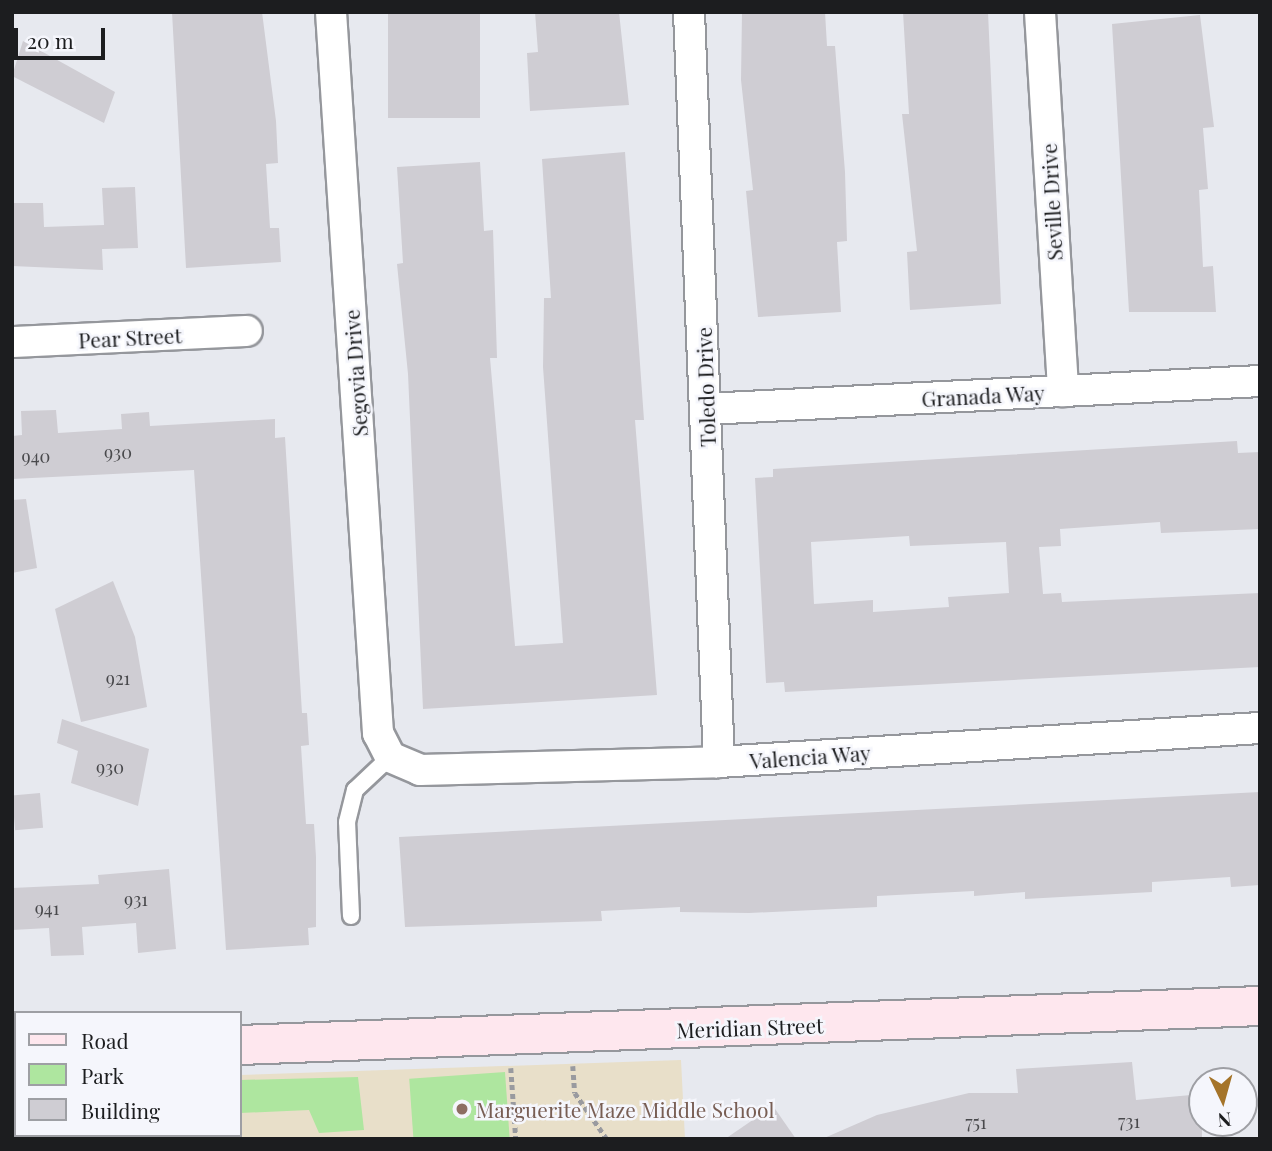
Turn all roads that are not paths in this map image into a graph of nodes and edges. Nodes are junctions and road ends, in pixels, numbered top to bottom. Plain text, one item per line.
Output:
1 (331, 12) edge
2 (689, 12) edge
3 (1040, 12) edge
4 (247, 331) dead end
5 (12, 342) edge
6 (1260, 382) edge
7 (1063, 391) junction
8 (706, 409) junction
9 (1260, 728) edge
10 (384, 745) junction
11 (719, 762) junction
12 (351, 916) dead end
13 (1260, 1006) edge
14 (242, 1045) edge

1 - 10 street, Segovia Drive
2 - 8 street, Toledo Drive
3 - 7 street, Seville Drive
4 - 5 street, Pear Street
6 - 7 street, Granada Way
7 - 8 street, Granada Way
8 - 11 street, Toledo Drive
9 - 11 street, Valencia Way
10 - 11 street, Valencia Way
10 - 12 lane
13 - 14 street, Meridian Street

